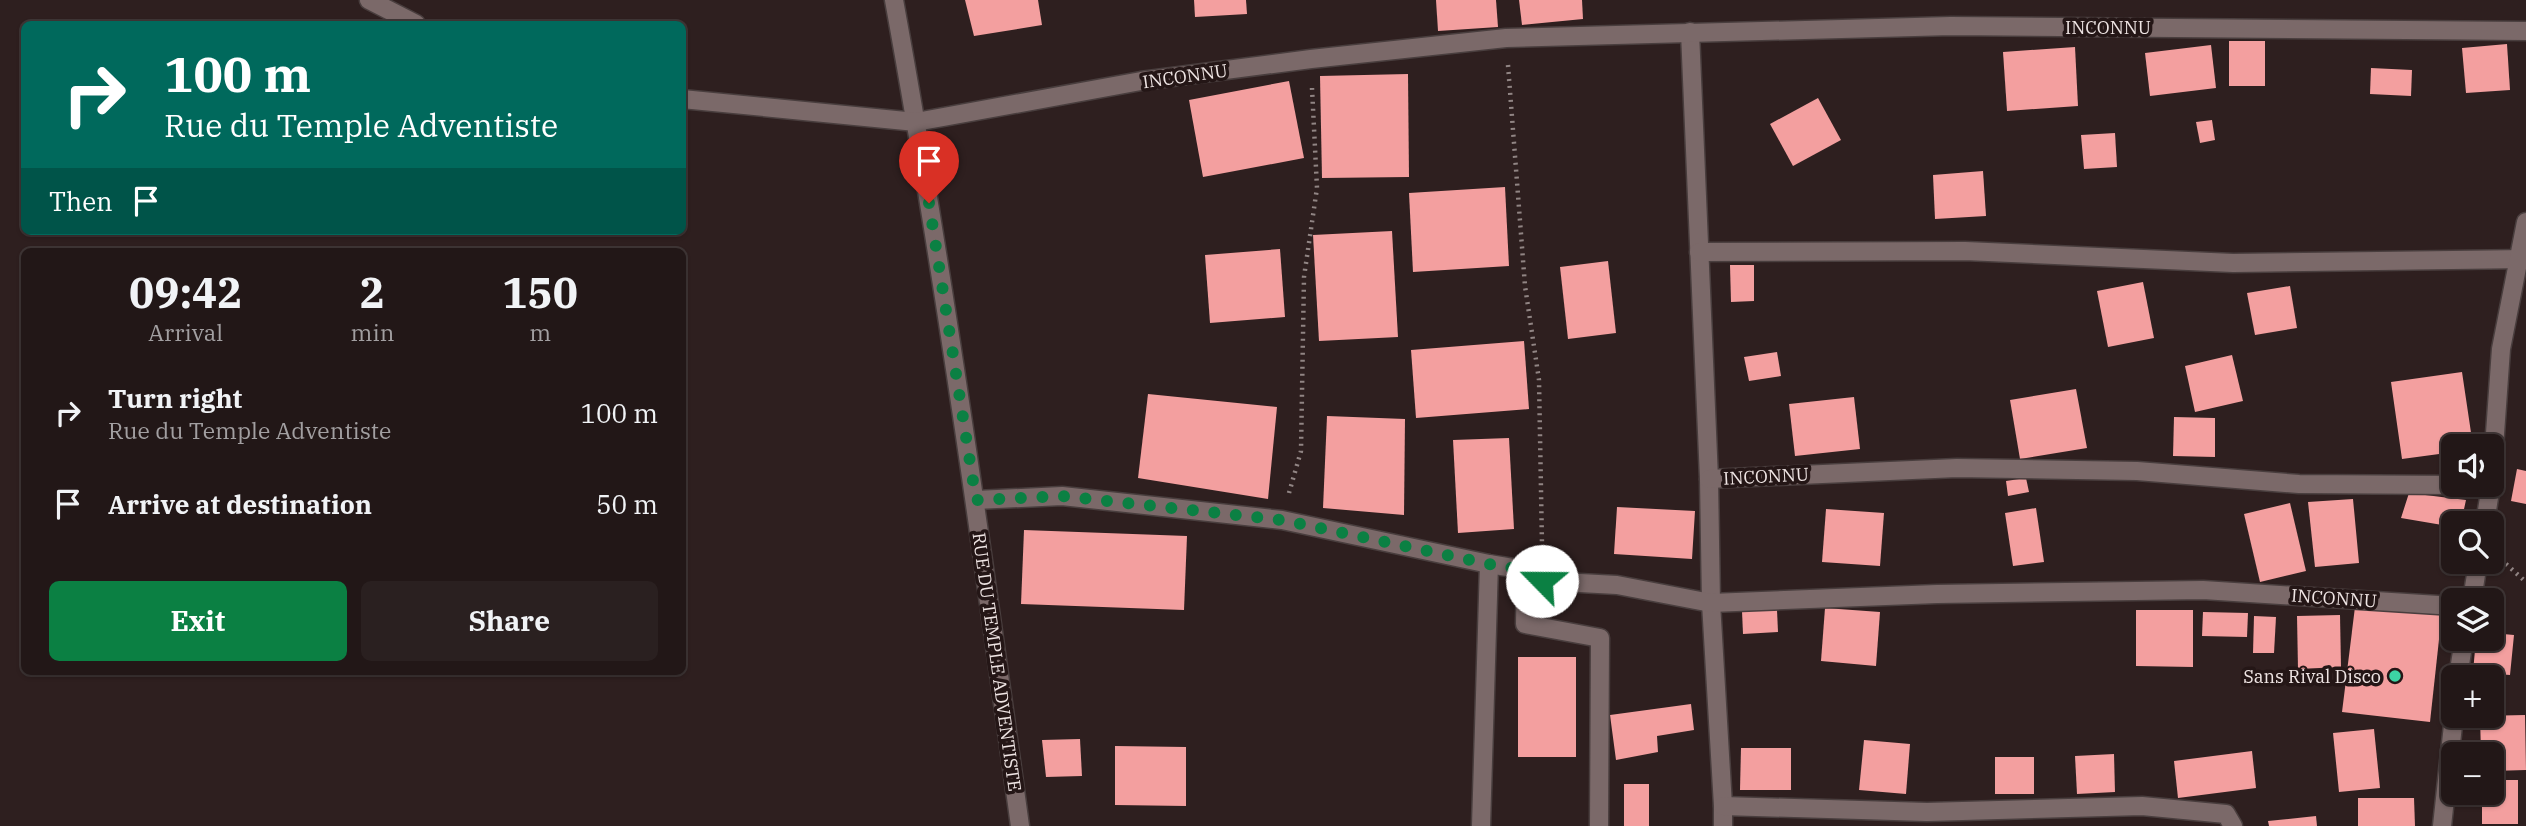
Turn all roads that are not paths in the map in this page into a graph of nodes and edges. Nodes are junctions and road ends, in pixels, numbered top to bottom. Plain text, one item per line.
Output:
1 (369, 0) edge
2 (894, 0) edge
3 (410, 21) edge
4 (2526, 31) edge
5 (1689, 32) junction
6 (686, 99) edge
7 (916, 122) junction
8 (2526, 222) edge
9 (1699, 252) junction
10 (2523, 259) edge
11 (2495, 434) edge
12 (1709, 479) junction
13 (2441, 485) edge
14 (976, 500) junction
15 (1489, 564) junction
16 (1526, 570) junction
17 (1711, 603) junction
18 (2441, 605) edge
19 (2453, 728) edge
20 (1723, 806) junction
21 (1020, 826) edge
22 (1480, 826) edge
23 (1599, 826) edge
24 (1723, 826) edge
25 (2233, 826) edge
26 (2442, 826) edge

1 - 3 street
2 - 7 street, RUE DU TEMPLE ADVENTISTE
4 - 5 street, INCONNU
5 - 7 street, INCONNU
5 - 9 street, INCONNU
6 - 7 street, INCONNU
7 - 14 street, RUE DU TEMPLE ADVENTISTE
8 - 10 street
9 - 10 street
9 - 12 street, INCONNU
10 - 11 street
12 - 13 street, INCONNU
12 - 17 street, INCONNU
14 - 15 street
14 - 21 street, RUE DU TEMPLE ADVENTISTE
15 - 16 street
15 - 22 street
16 - 17 street, INCONNU
16 - 23 street
17 - 18 street, INCONNU
17 - 20 street, INCONNU
19 - 26 street
20 - 24 street, INCONNU
20 - 25 street

